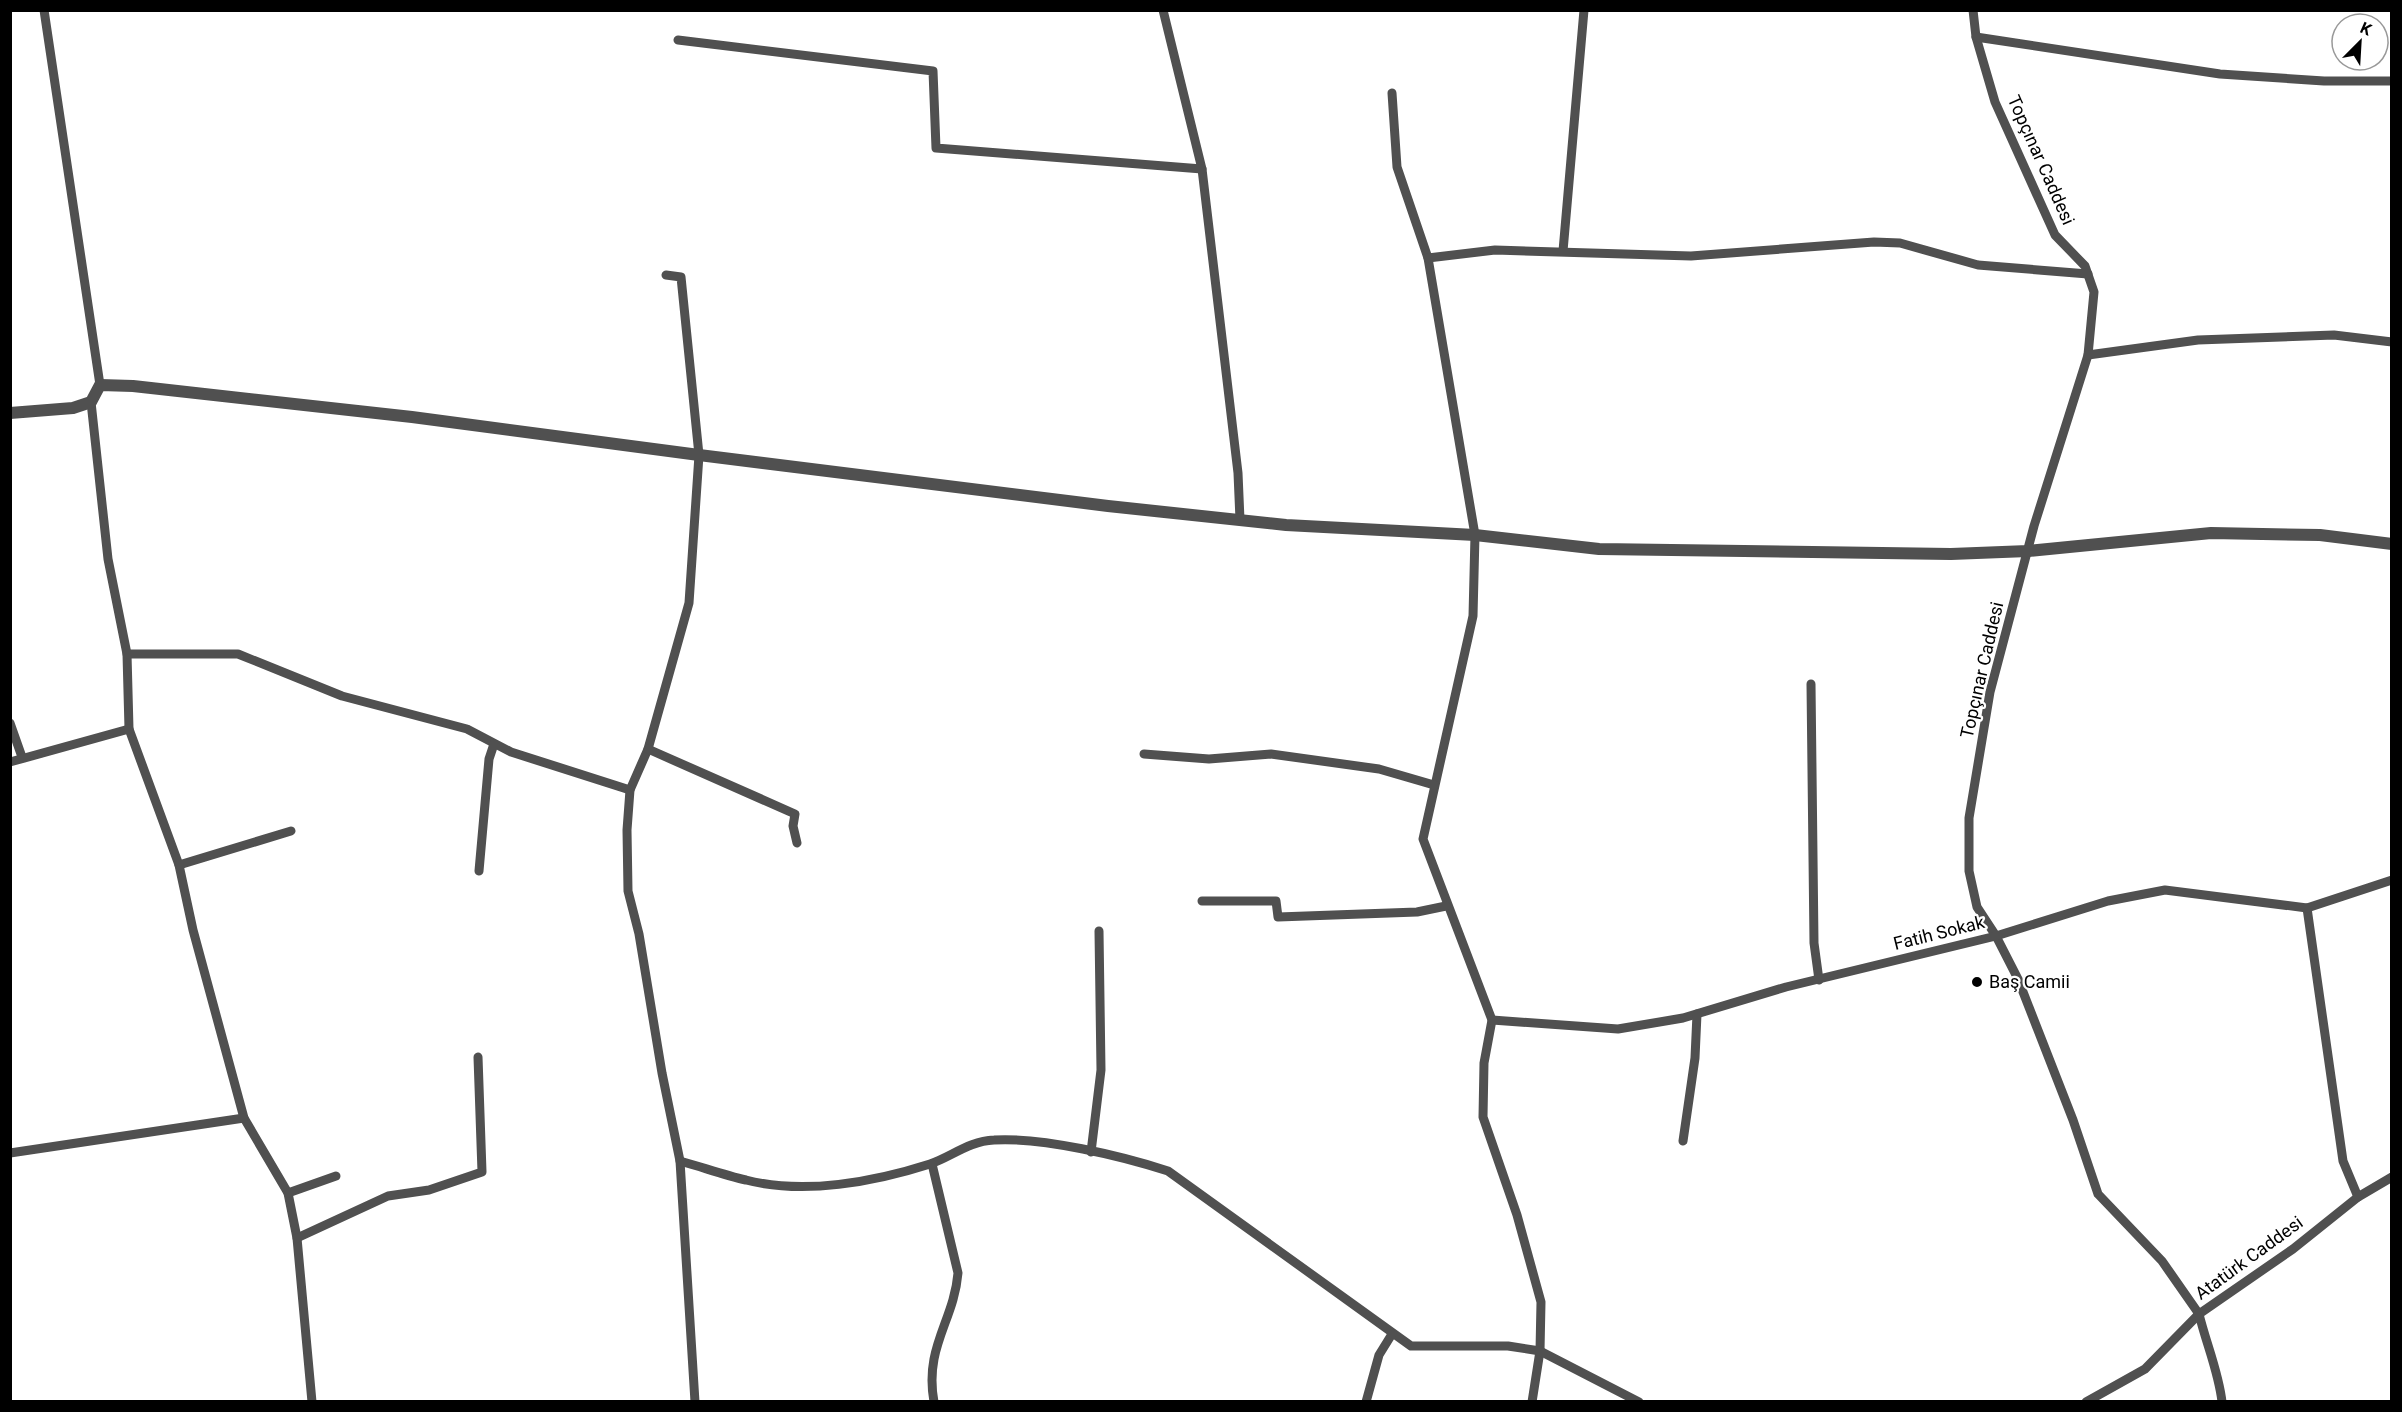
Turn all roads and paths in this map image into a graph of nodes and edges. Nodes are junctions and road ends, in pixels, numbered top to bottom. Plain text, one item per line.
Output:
1 (44, 10) edge
2 (1163, 10) edge
3 (1584, 10) edge
4 (1972, 10) edge
5 (1976, 37) junction
6 (678, 40) dead end
7 (2391, 81) edge
8 (1392, 93) dead end
9 (1202, 169) junction
10 (1563, 251) junction
11 (1428, 258) junction
12 (2088, 274) junction
13 (666, 275) dead end
14 (2391, 342) edge
15 (2088, 355) junction
16 (100, 386) junction
17 (91, 402) junction
18 (10, 413) edge
19 (699, 456) junction
20 (1240, 520) junction
21 (1475, 535) junction
22 (2391, 544) edge
23 (2028, 551) junction
24 (127, 654) junction
25 (1811, 684) dead end
26 (10, 723) edge
27 (129, 729) junction
28 (494, 744) junction
29 (648, 749) junction
30 (1144, 754) dead end
31 (22, 757) junction
32 (10, 762) edge
33 (1434, 785) junction
34 (630, 790) junction
35 (291, 831) dead end
36 (797, 843) dead end
37 (180, 865) junction
38 (479, 871) dead end
39 (2391, 880) edge
40 (1202, 901) dead end
41 (1446, 906) junction
42 (2307, 908) junction
43 (1099, 931) dead end
44 (1996, 936) junction
45 (1819, 980) junction
46 (1697, 1014) junction
47 (1492, 1020) junction
48 (478, 1057) dead end
49 (244, 1118) junction
50 (1683, 1142) dead end
51 (1091, 1152) junction
52 (10, 1153) edge
53 (680, 1161) junction
54 (932, 1164) junction
55 (336, 1176) dead end
56 (2391, 1177) edge
57 (288, 1193) junction
58 (2358, 1197) junction
59 (297, 1238) junction
60 (2199, 1314) junction
61 (1392, 1334) junction
62 (1540, 1351) junction
63 (312, 1401) edge
64 (695, 1401) edge
65 (934, 1401) edge
66 (1366, 1401) edge
67 (1532, 1401) edge
68 (1639, 1401) edge
69 (2086, 1401) edge
70 (2222, 1401) edge

1 - 16 street
2 - 9 street
3 - 10 street
4 - 5 street, Topçınar Caddesi
5 - 7 street
5 - 12 street, Topçınar Caddesi
6 - 9 street
8 - 11 street
9 - 20 street
10 - 11 street
10 - 12 street
11 - 21 street
12 - 15 street, Topçınar Caddesi
13 - 19 street
14 - 15 street
15 - 23 street, Topçınar Caddesi
16 - 17 street
16 - 19 street
17 - 18 street
17 - 24 street
19 - 20 street
19 - 29 street
20 - 21 street
21 - 23 street
21 - 33 street
22 - 23 street
23 - 44 street, Topçınar Caddesi
24 - 27 street
24 - 28 street
25 - 45 street
26 - 31 street
27 - 31 street
27 - 37 street
28 - 34 street
28 - 38 street
29 - 34 street
29 - 36 street
30 - 33 street
31 - 32 street
33 - 41 street
34 - 53 street
35 - 37 street
37 - 49 street
39 - 42 street, Fatih Sokak
40 - 41 street
41 - 47 street
42 - 44 street, Fatih Sokak
42 - 58 street
43 - 51 street
44 - 45 street, Fatih Sokak
44 - 60 street, Topçınar Caddesi
45 - 46 street, Fatih Sokak
46 - 47 street, Fatih Sokak
46 - 50 street
47 - 62 street
48 - 59 street
49 - 52 street
49 - 57 street
51 - 54 street
51 - 61 street
53 - 54 street
53 - 64 street
54 - 65 street
55 - 57 street
56 - 58 street, Atatürk Caddesi
57 - 59 street
58 - 60 street, Atatürk Caddesi
59 - 63 street
60 - 69 street
60 - 70 street, Atatürk Caddesi
61 - 62 street
61 - 66 street
62 - 67 street
62 - 68 street

